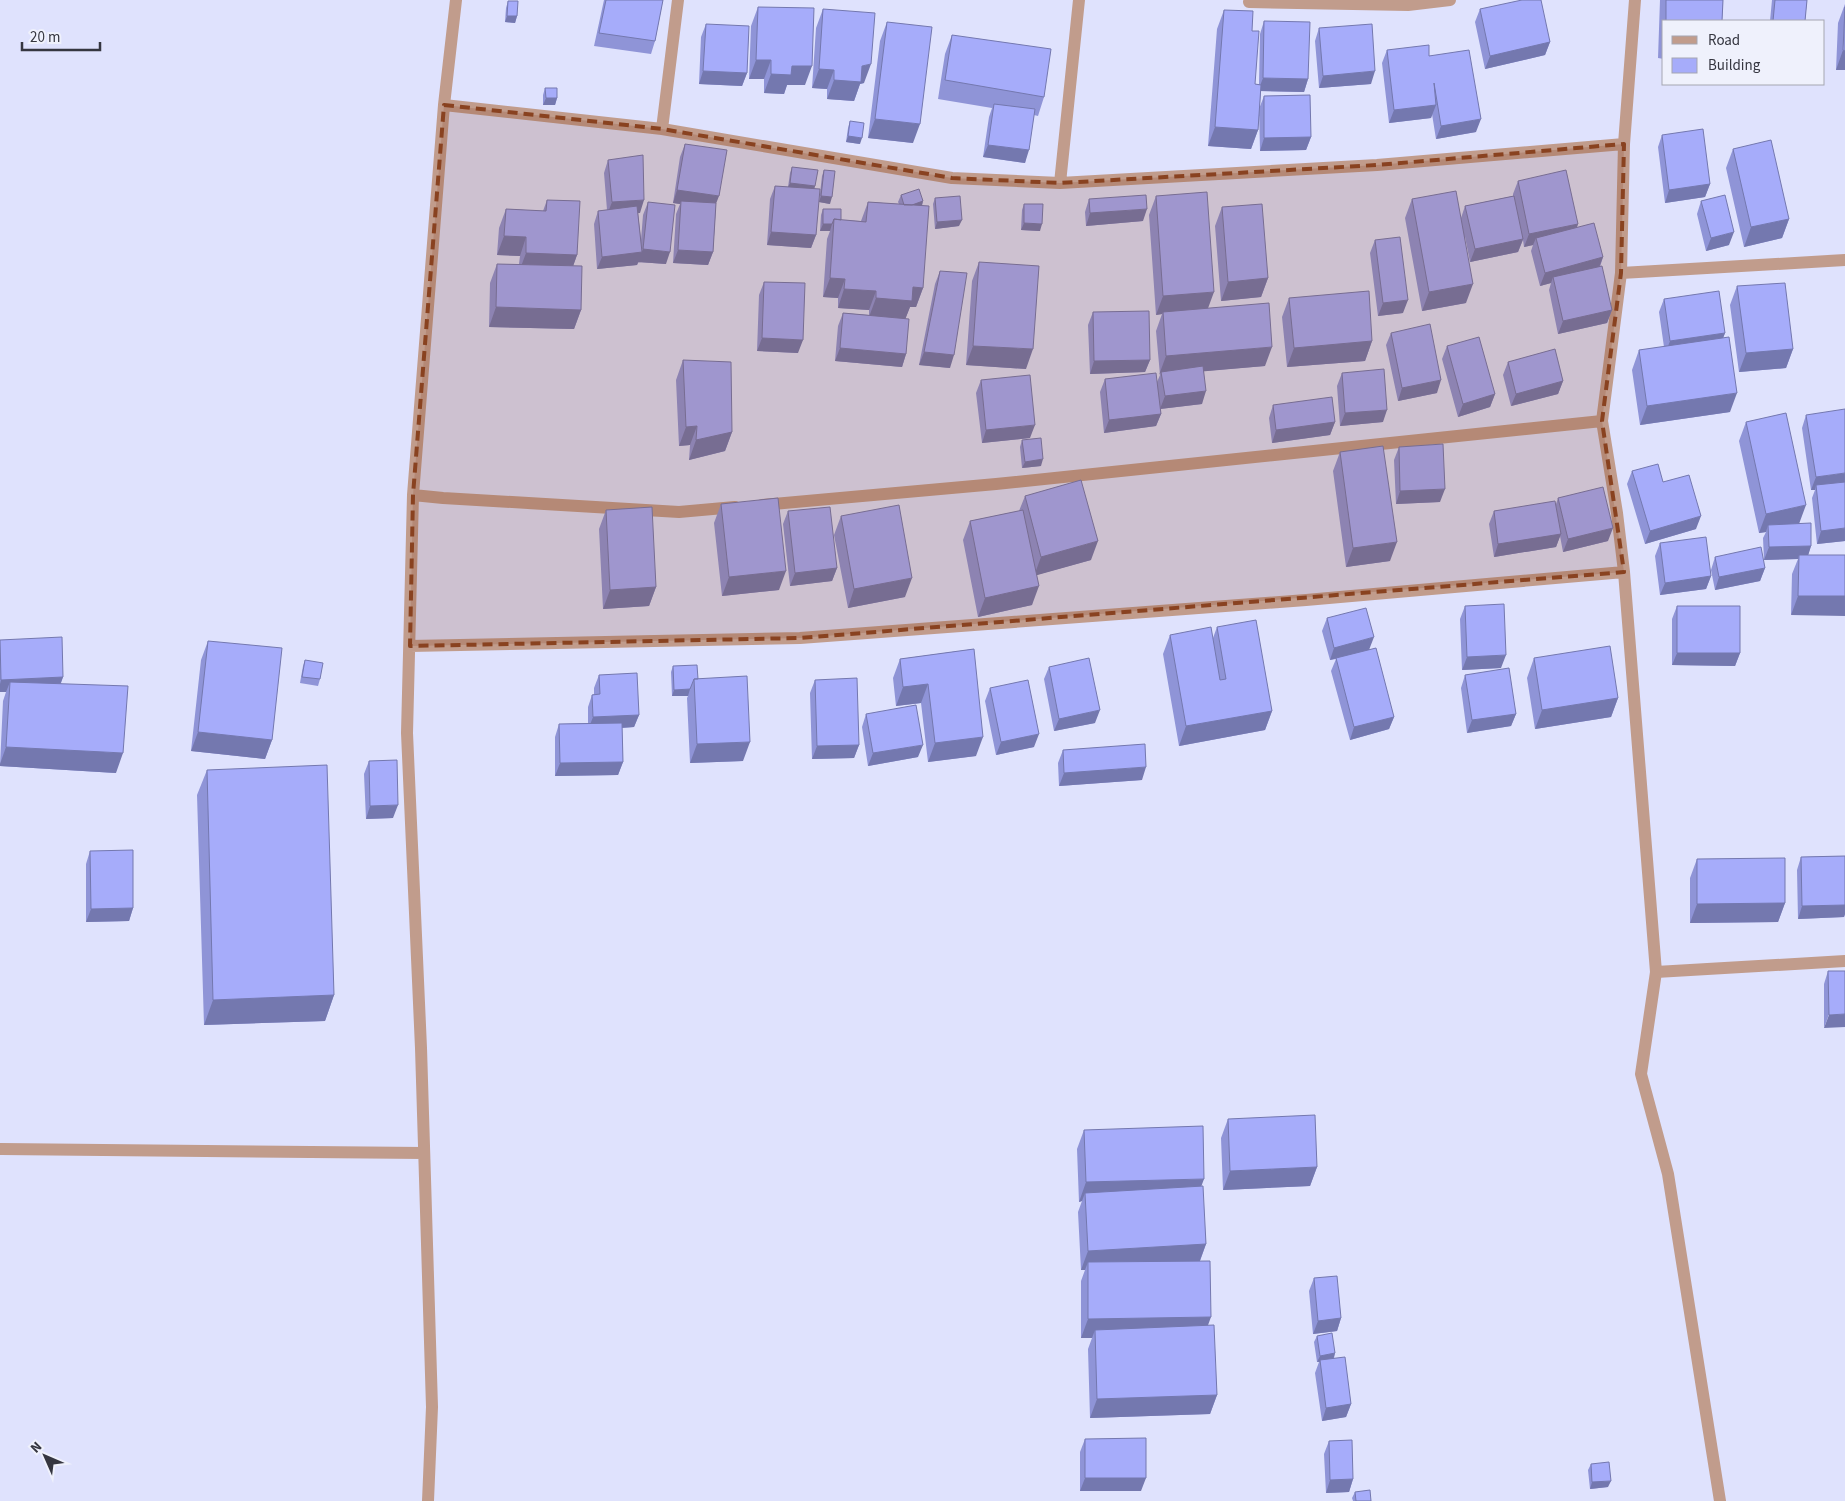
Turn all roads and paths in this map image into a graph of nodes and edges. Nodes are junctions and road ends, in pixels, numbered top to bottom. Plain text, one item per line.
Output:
1 (456, 0) edge
2 (678, 0) edge
3 (1079, 0) edge
4 (1450, 0) edge
5 (1635, 0) edge
6 (1249, 2) dead end
7 (444, 105) junction
8 (662, 129) junction
9 (1624, 144) junction
10 (1060, 183) junction
11 (1845, 260) edge
12 (1621, 273) junction
13 (1602, 421) junction
14 (413, 495) junction
15 (1624, 572) junction
16 (410, 646) junction
17 (1845, 961) edge
18 (1656, 972) junction
19 (1, 1149) edge
20 (424, 1153) junction
21 (428, 1501) edge
22 (1720, 1501) edge

1 - 7 street
2 - 8 street
3 - 10 street
4 - 6 street
5 - 9 street
7 - 8 street
7 - 14 street
8 - 10 street
9 - 10 street
9 - 12 street
11 - 12 street
12 - 13 street
13 - 14 street
13 - 15 street
14 - 16 street
15 - 16 street
15 - 18 street
16 - 20 street
17 - 18 street
18 - 22 street
19 - 20 street
20 - 21 street

